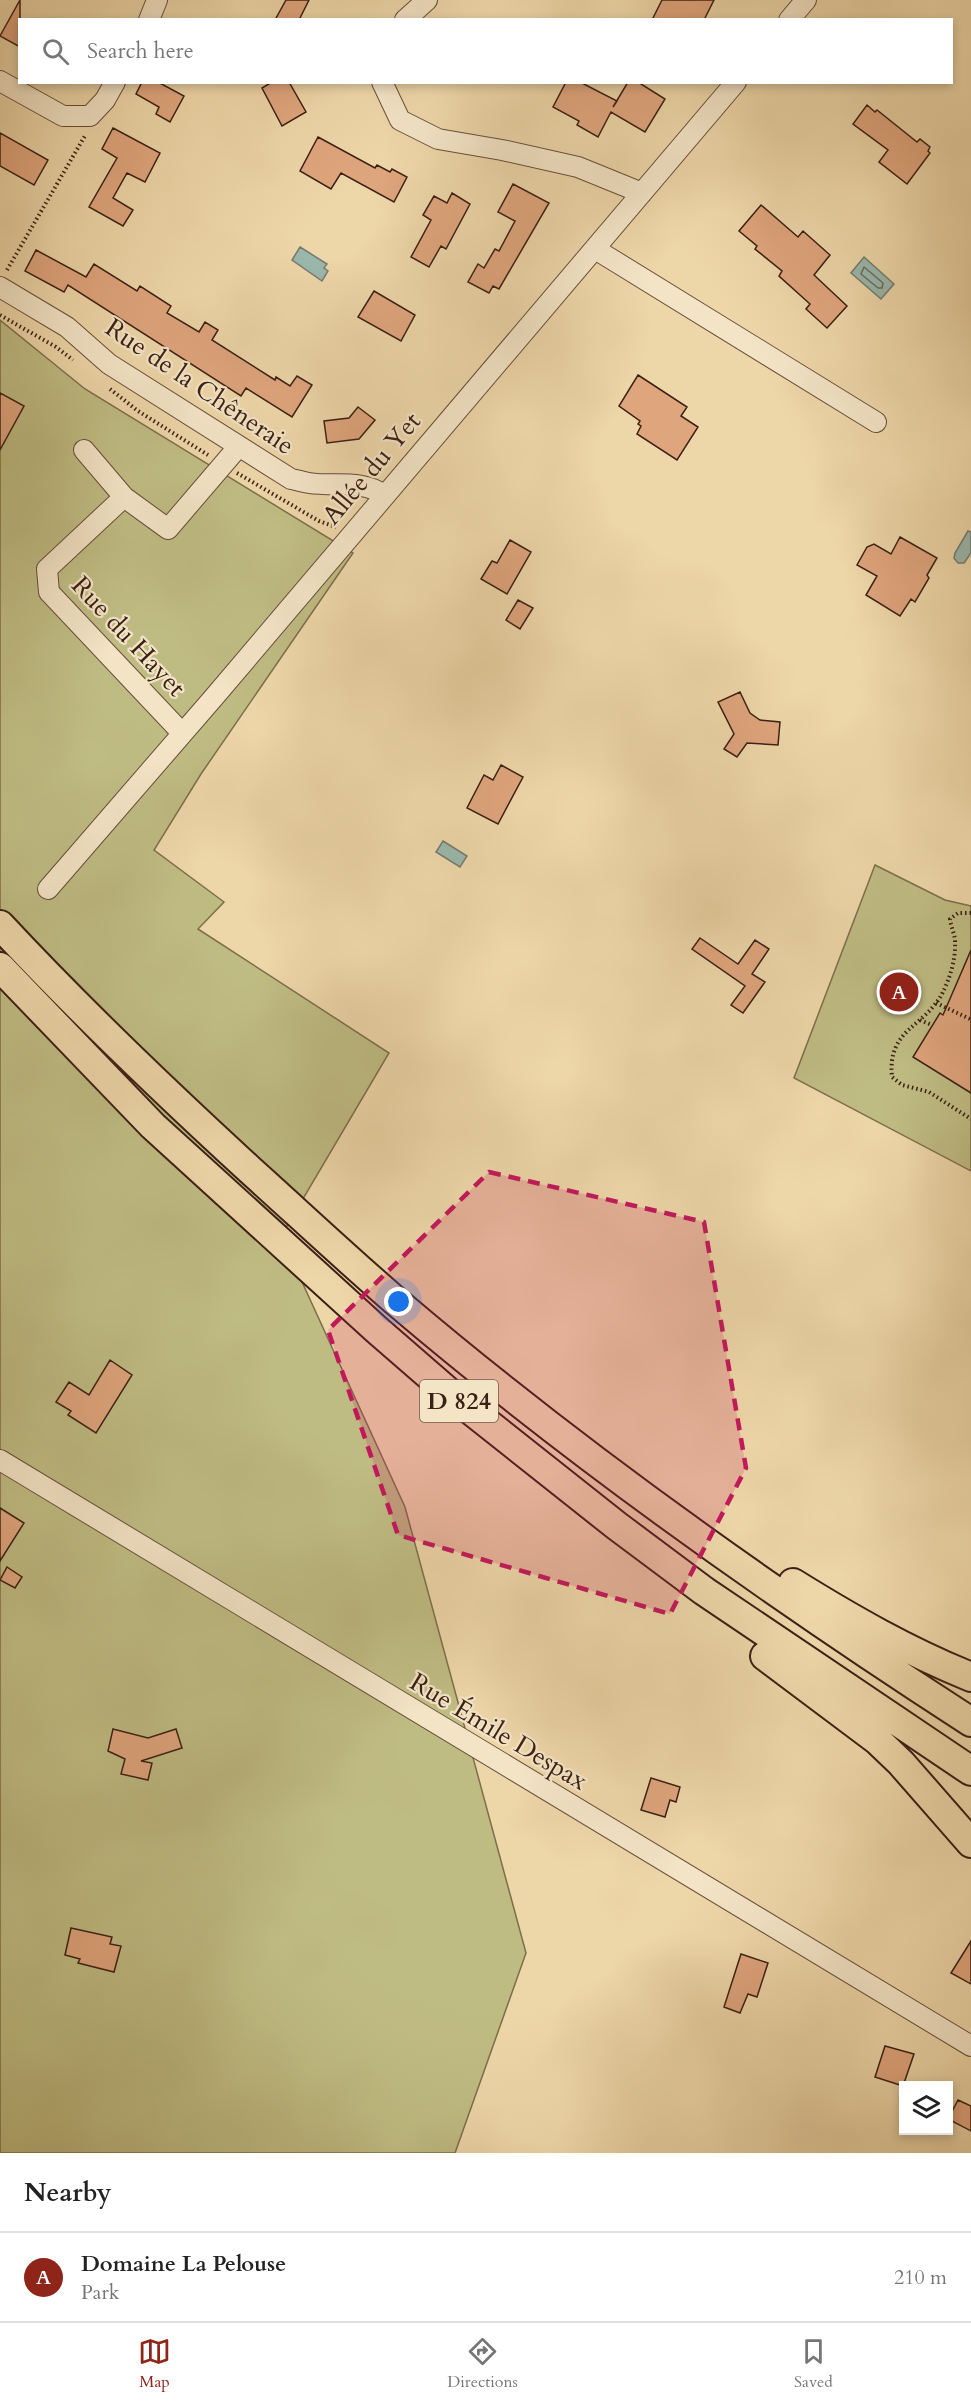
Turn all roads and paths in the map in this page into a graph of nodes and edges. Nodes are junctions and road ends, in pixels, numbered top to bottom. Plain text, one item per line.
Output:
1 (157, 0) edge
2 (427, 0) edge
3 (806, 0) edge
4 (150, 18) edge
5 (407, 18) edge
6 (791, 18) edge
7 (0, 81) edge
8 (114, 84) edge
9 (383, 84) edge
10 (734, 84) edge
11 (90, 116) junction
12 (642, 193) junction
13 (595, 249) junction
14 (1, 283) edge
15 (876, 422) dead end
16 (239, 446) junction
17 (84, 450) dead end
18 (384, 495) junction
19 (124, 497) junction
20 (182, 733) junction
21 (48, 889) dead end
22 (971, 913) edge
23 (0, 925) edge
24 (0, 967) edge
25 (936, 1003) junction
26 (970, 1019) edge
27 (919, 1020) junction
28 (932, 1025) dead end
29 (971, 1119) edge
30 (531, 1458) junction
31 (0, 1460) edge
32 (633, 1488) junction
33 (971, 1677) edge
34 (971, 1722) edge
35 (971, 1771) edge
36 (971, 1843) edge
37 (971, 2046) edge

1 - 4 street
2 - 5 street
3 - 6 street
7 - 11 street
8 - 11 street
9 - 12 street
10 - 12 street, Allée du Yet
11 - 14 path
12 - 13 street, Allée du Yet
13 - 15 street
13 - 18 street, Allée du Yet
14 - 16 street, Rue de la Chêneraie
16 - 18 street, Rue de la Chêneraie
16 - 19 street
17 - 19 street
18 - 20 street, Allée du Yet
19 - 20 street, Rue du Hayet
20 - 21 street, Allée du Yet
22 - 25 path
23 - 32 highway, D 824
24 - 30 highway, D 824
25 - 26 path
25 - 27 path
27 - 28 path
27 - 29 path
30 - 35 highway, D 824
30 - 36 highway
31 - 37 street, Rue Émile Despax
32 - 33 highway
32 - 34 highway, D 824

